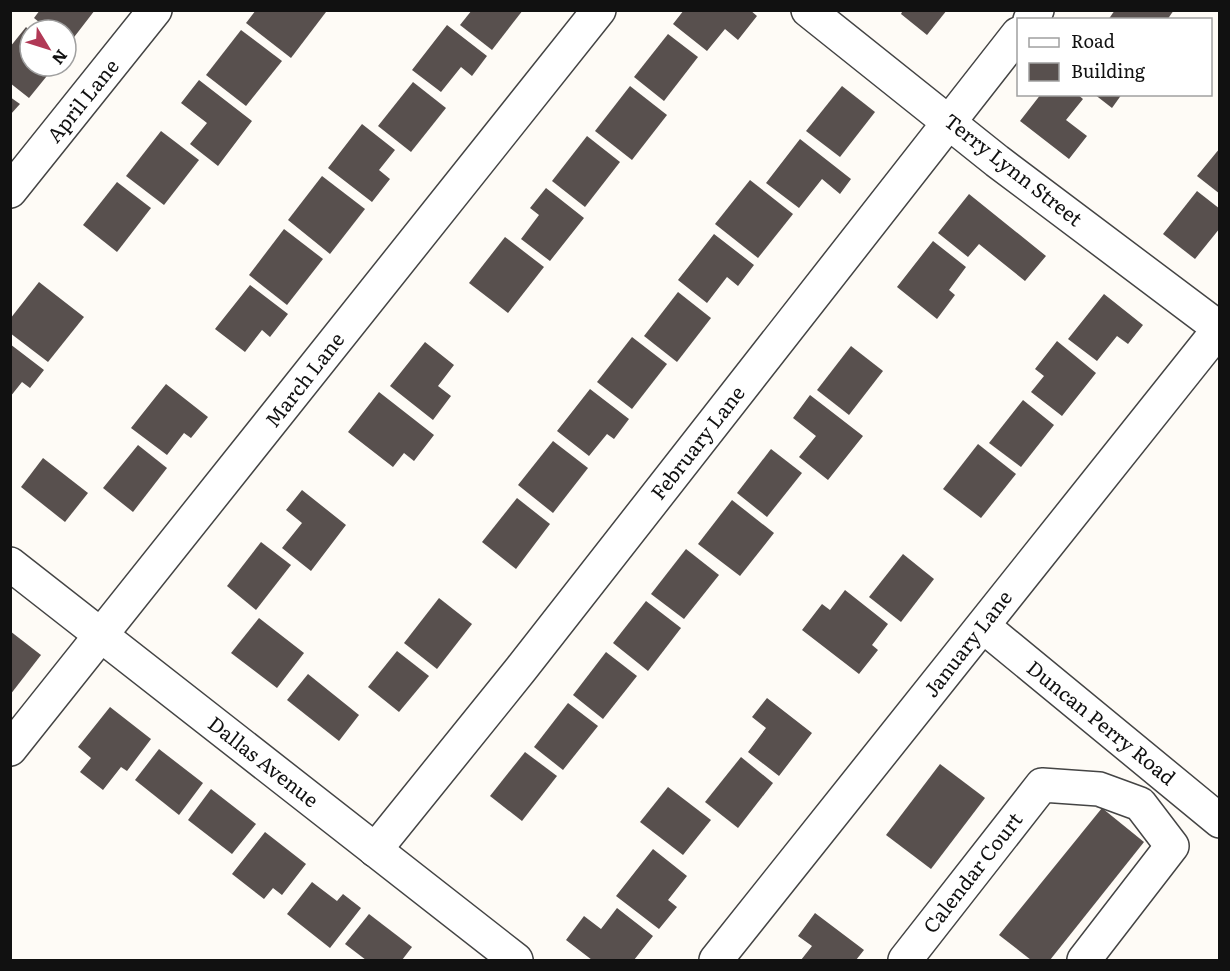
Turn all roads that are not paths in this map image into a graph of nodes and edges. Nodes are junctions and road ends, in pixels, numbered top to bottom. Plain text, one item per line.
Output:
1 (155, 10) edge
2 (598, 10) edge
3 (808, 10) edge
4 (1017, 35) edge
5 (950, 121) junction
6 (10, 191) edge
7 (1219, 328) edge
8 (10, 564) edge
9 (983, 626) junction
10 (102, 635) junction
11 (10, 749) edge
12 (1220, 820) edge
13 (375, 850) junction
14 (516, 960) edge
15 (716, 960) edge
16 (905, 960) edge
17 (1084, 960) edge

1 - 6 street, April Lane
2 - 10 street, March Lane
3 - 5 street, Terry Lynn Street
4 - 5 street, February Lane
5 - 7 street, Terry Lynn Street
5 - 13 street, February Lane
7 - 9 street, January Lane
8 - 10 street, Dallas Avenue
9 - 12 street, Duncan Perry Road
9 - 15 street, January Lane
10 - 11 street, March Lane
10 - 13 street, Dallas Avenue
13 - 14 street, Dallas Avenue
16 - 17 street, Calendar Court

